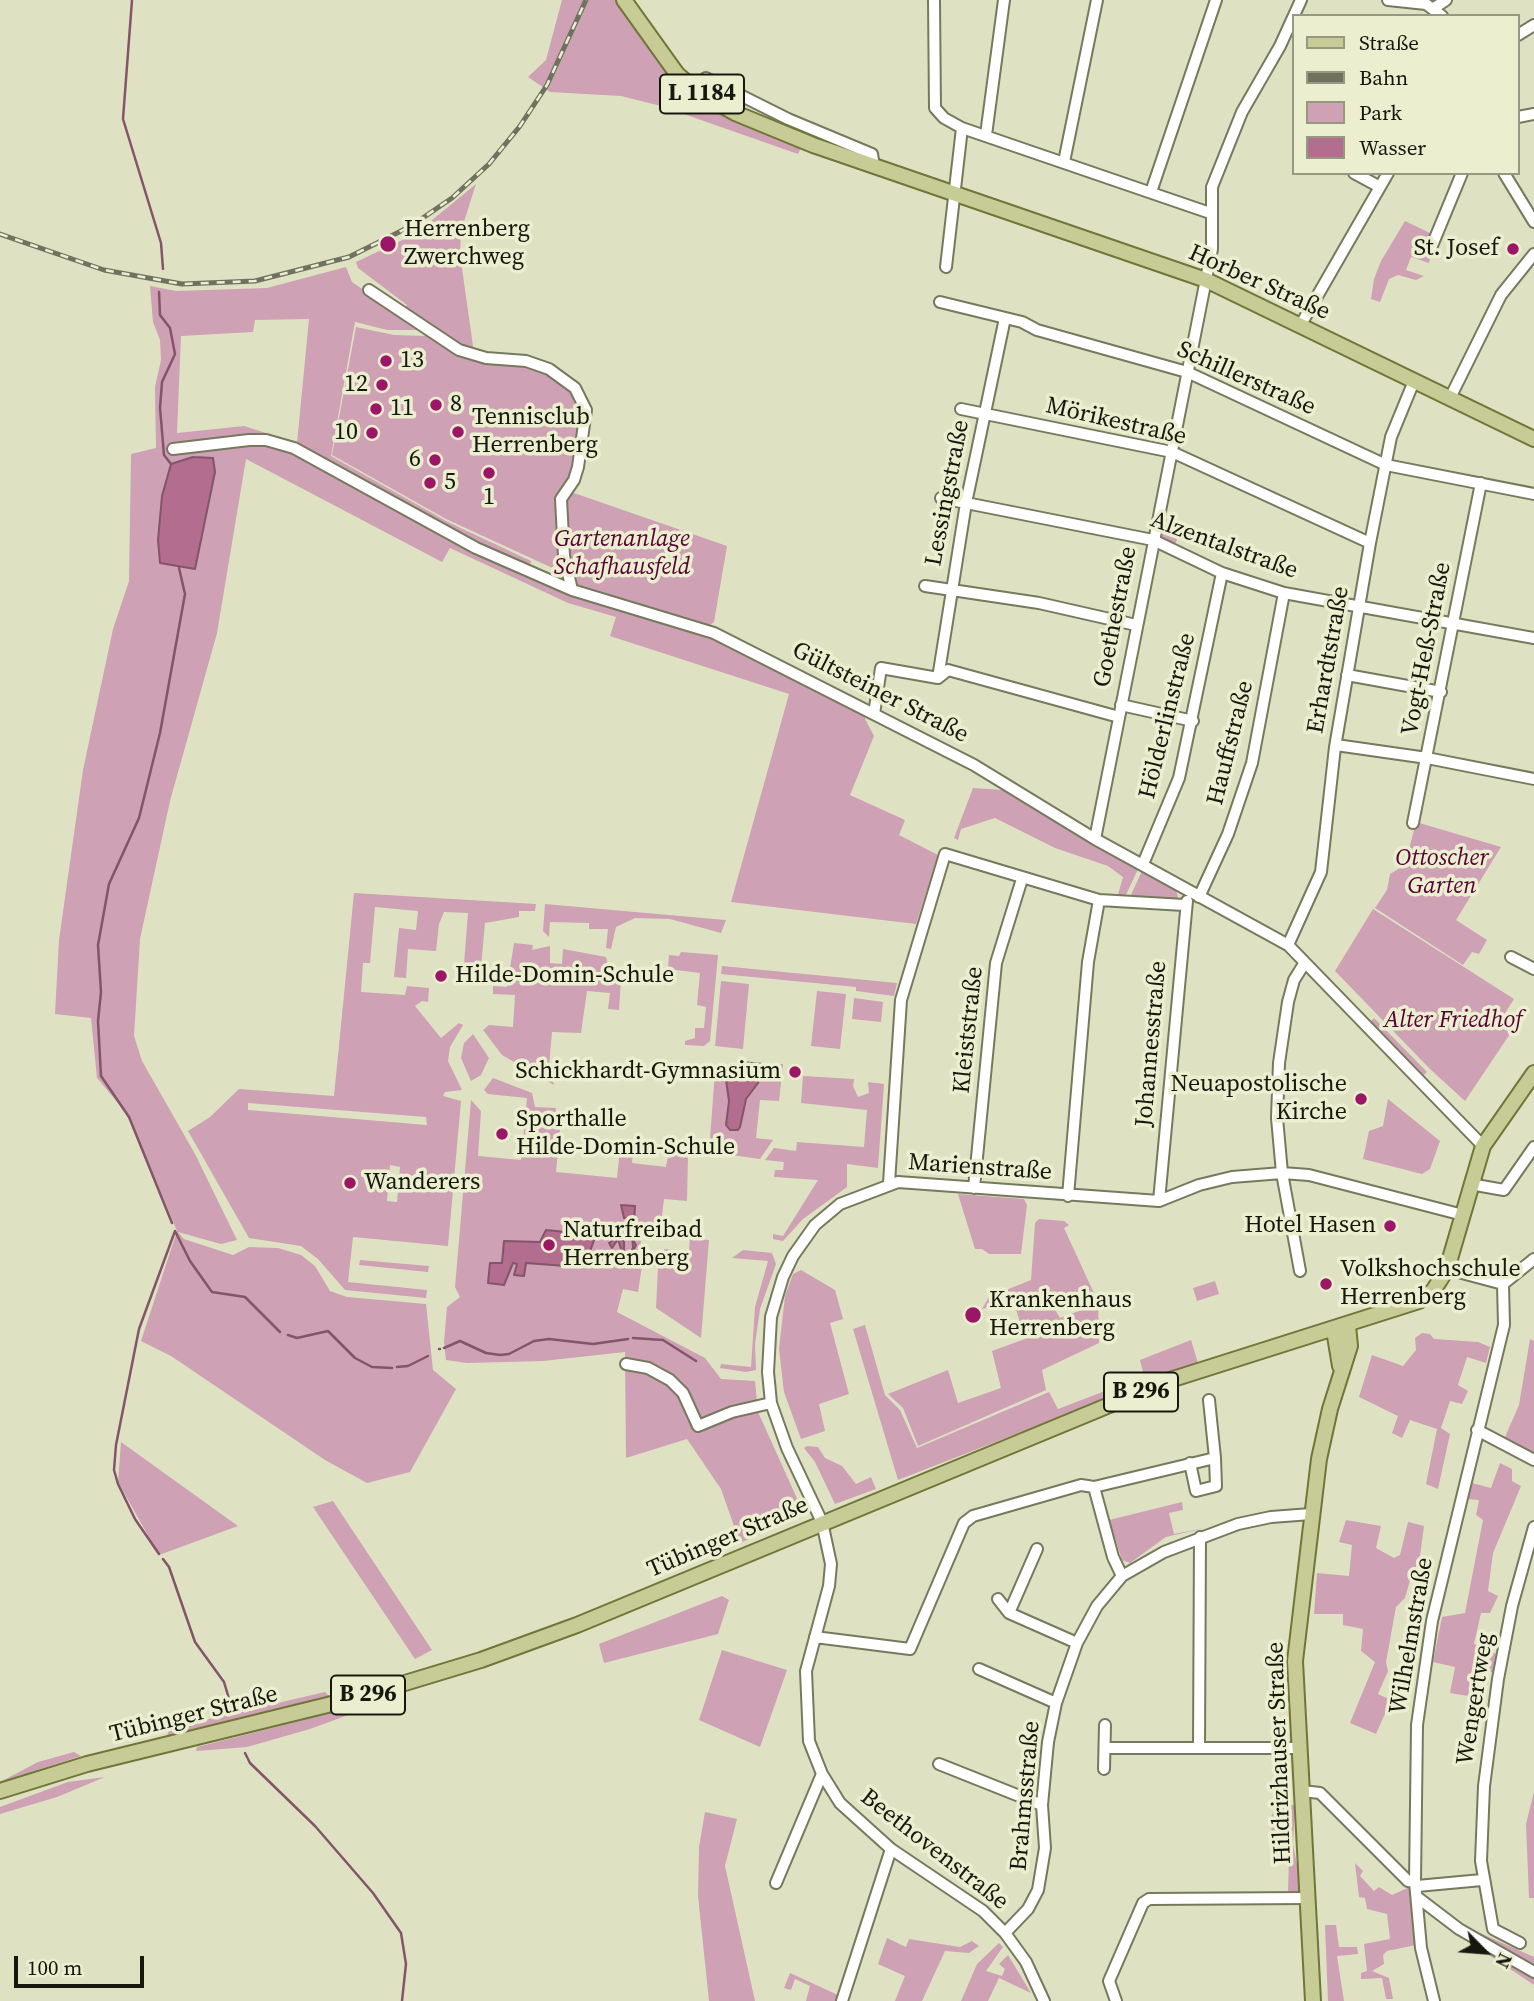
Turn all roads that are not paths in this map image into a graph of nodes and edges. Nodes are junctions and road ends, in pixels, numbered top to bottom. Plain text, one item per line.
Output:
1 (624, 0) edge
2 (934, 0) edge
3 (1004, 0) edge
4 (1097, 0) edge
5 (1216, 0) edge
6 (1388, 0) edge
7 (1446, 0) edge
8 (1438, 12) edge
9 (1292, 18) edge
10 (706, 78) dead end
11 (962, 128) junction
12 (986, 135) junction
13 (1064, 162) junction
14 (874, 166) junction
15 (1358, 175) edge
16 (1387, 175) edge
17 (1461, 175) edge
18 (1505, 175) edge
19 (1380, 187) junction
20 (1151, 192) junction
21 (956, 194) junction
22 (1210, 213) junction
23 (1534, 222) edge
24 (1431, 248) dead end
25 (1534, 254) edge
26 (946, 267) dead end
27 (1206, 281) junction
28 (369, 290) dead end
29 (940, 302) dead end
30 (1005, 318) junction
31 (1300, 326) junction
32 (1187, 372) junction
33 (1414, 381) junction
34 (1450, 398) junction
35 (961, 409) dead end
36 (985, 414) junction
37 (1534, 439) edge
38 (173, 449) dead end
39 (1172, 452) junction
40 (1386, 465) junction
41 (1481, 483) junction
42 (1534, 494) edge
43 (941, 498) dead end
44 (966, 503) junction
45 (1153, 540) junction
46 (1370, 543) junction
47 (1222, 573) junction
48 (925, 586) dead end
49 (951, 589) junction
50 (572, 590) junction
51 (1284, 593) junction
52 (1359, 607) junction
53 (1136, 625) junction
54 (1454, 625) junction
55 (1534, 638) edge
56 (1347, 676) junction
57 (938, 678) junction
58 (1441, 692) junction
59 (1120, 711) junction
60 (874, 714) junction
61 (1194, 721) junction
62 (1336, 745) junction
63 (1427, 758) junction
64 (1534, 779) edge
65 (1413, 823) dead end
66 (1095, 839) junction
67 (1143, 864) junction
68 (1022, 879) junction
69 (1196, 895) junction
70 (1099, 900) junction
71 (1184, 905) junction
72 (1288, 945) junction
73 (1511, 957) dead end
74 (1304, 964) junction
75 (1534, 969) edge
76 (1534, 1073) edge
77 (1483, 1146) junction
78 (1534, 1147) edge
79 (1522, 1164) junction
80 (1534, 1171) edge
81 (1282, 1173) junction
82 (889, 1183) junction
83 (1470, 1184) junction
84 (974, 1188) junction
85 (1068, 1196) junction
86 (1159, 1200) junction
87 (1463, 1215) junction
88 (1534, 1259) edge
89 (1447, 1269) junction
90 (1300, 1271) dead end
91 (1503, 1284) junction
92 (1341, 1328) junction
93 (626, 1364) dead end
94 (1209, 1400) dead end
95 (771, 1403) junction
96 (1477, 1430) junction
97 (1215, 1458) junction
98 (1534, 1460) edge
99 (1190, 1463) junction
100 (1094, 1487) junction
101 (1311, 1514) junction
102 (822, 1522) junction
103 (1534, 1527) edge
104 (1200, 1537) junction
105 (1037, 1549) dead end
106 (1122, 1576) junction
107 (998, 1598) dead end
108 (1009, 1613) junction
109 (815, 1637) junction
110 (1077, 1643) junction
111 (979, 1669) dead end
112 (1056, 1703) junction
113 (1105, 1725) dead end
114 (1199, 1747) junction
115 (1105, 1748) junction
116 (1298, 1748) junction
117 (939, 1764) dead end
118 (1104, 1769) dead end
119 (822, 1774) junction
120 (0, 1791) edge
121 (1301, 1791) junction
122 (1042, 1805) junction
123 (891, 1849) junction
124 (1482, 1880) junction
125 (776, 1883) dead end
126 (1416, 1888) junction
127 (1308, 1898) junction
128 (1005, 1933) junction
129 (1520, 1942) dead end
130 (1534, 1972) edge
131 (842, 2001) edge
132 (1044, 2001) edge
133 (1116, 2001) edge
134 (1313, 2001) edge
135 (1434, 2001) edge

1 - 14 main road, Horber Straße / L 1184
2 - 11 street
3 - 12 street
4 - 13 street
5 - 20 street
6 - 8 street
7 - 8 street
9 - 22 street, Goethestraße
10 - 14 street, Horber Straße
11 - 12 street
11 - 21 street
12 - 13 street
13 - 20 street
14 - 21 main road, Horber Straße / L 1184
15 - 19 street
16 - 19 street
17 - 24 street
18 - 23 street
19 - 31 street
20 - 22 street
21 - 26 street
21 - 27 main road, Horber Straße / L 1184
22 - 27 street, Goethestraße
25 - 34 street
27 - 31 main road, Horber Straße / L 1184
27 - 32 street, Goethestraße
28 - 50 street
29 - 30 street, Schillerstraße
30 - 32 street, Schillerstraße
30 - 36 street, Lessingstraße
31 - 33 main road, Horber Straße / L 1184
32 - 39 street, Goethestraße
32 - 40 street, Schillerstraße
33 - 34 main road, Horber Straße / L 1184
33 - 40 street, Erhardtstraße
34 - 37 main road, Horber Straße / L 1184
35 - 36 street, Mörikestraße
36 - 39 street, Mörikestraße
36 - 44 street, Lessingstraße
38 - 50 street, Gültsteiner Straße
39 - 45 street, Goethestraße
39 - 46 street, Mörikestraße
40 - 41 street, Schillerstraße
40 - 46 street, Erhardtstraße
41 - 42 street, Schillerstraße
41 - 54 street, Vogt-Heß-Straße
43 - 44 street, Alzentalstraße
44 - 45 street, Alzentalstraße
44 - 49 street, Lessingstraße
45 - 47 street, Alzentalstraße
45 - 53 street, Goethestraße
46 - 52 street, Erhardtstraße
47 - 51 street, Alzentalstraße
47 - 61 street, Hölderlinstraße
48 - 49 street
49 - 53 street
49 - 57 street, Lessingstraße
50 - 60 street, Gültsteiner Straße
51 - 52 street, Alzentalstraße
51 - 69 street, Hauffstraße
52 - 54 street, Alzentalstraße
52 - 56 street, Erhardtstraße
53 - 59 street, Goethestraße
54 - 55 street, Alzentalstraße
54 - 58 street, Vogt-Heß-Straße
56 - 58 street
56 - 62 street, Erhardtstraße
57 - 59 street
57 - 60 street
58 - 63 street, Vogt-Heß-Straße
59 - 61 street
59 - 66 street, Goethestraße
60 - 66 street, Gültsteiner Straße
61 - 67 street, Hölderlinstraße
62 - 63 street
62 - 72 street, Erhardtstraße
63 - 64 street
63 - 65 street, Vogt-Heß-Straße
66 - 67 street, Gültsteiner Straße
67 - 69 street, Gültsteiner Straße
68 - 70 street
68 - 82 street
68 - 84 street, Kleiststraße
69 - 71 street, Johannesstraße
69 - 72 street, Gültsteiner Straße
70 - 71 street
70 - 85 street
71 - 86 street, Johannesstraße
72 - 74 street, Gültsteiner Straße
73 - 75 street
74 - 77 street, Gültsteiner Straße
74 - 81 street
76 - 77 main road
77 - 83 main road
78 - 79 street
79 - 80 street
79 - 83 street
81 - 86 street, Marienstraße
81 - 87 street, Marienstraße
81 - 90 street
82 - 84 street, Marienstraße
82 - 95 street, Marienstraße
83 - 87 main road
84 - 85 street, Marienstraße
85 - 86 street, Marienstraße
87 - 89 main road
88 - 91 street
89 - 91 street
89 - 92 main road, Tübinger Straße / B 296
91 - 96 street, Wilhelmstraße
92 - 101 main road, Hildrizhauser Straße
92 - 102 main road, Tübinger Straße / B 296
93 - 95 street
94 - 97 street
95 - 102 street, Marienstraße
96 - 98 street
96 - 126 street, Wilhelmstraße
97 - 99 street
97 - 99 street
99 - 100 street
100 - 106 street
100 - 109 street
101 - 104 street, Brahmsstraße
101 - 116 main road, Hildrizhauser Straße
102 - 109 street, Beethovenstraße
102 - 120 main road, Tübinger Straße / B 296
103 - 124 street, Wengertweg
104 - 106 street, Brahmsstraße
104 - 114 street
105 - 108 street
106 - 110 street, Brahmsstraße
107 - 108 street
108 - 110 street
109 - 119 street, Beethovenstraße
110 - 112 street, Brahmsstraße
111 - 112 street
112 - 122 street, Brahmsstraße
113 - 115 street
114 - 115 street
114 - 116 street
115 - 118 street
116 - 121 main road, Hildrizhauser Straße
117 - 122 street
119 - 123 street, Beethovenstraße
119 - 125 street
121 - 126 street
121 - 127 main road, Hildrizhauser Straße
122 - 128 street, Brahmsstraße
123 - 128 street, Beethovenstraße
123 - 131 street
124 - 126 street
124 - 129 street, Wengertweg
126 - 130 street
126 - 135 street, Wilhelmstraße
127 - 133 street
127 - 134 main road, Hildrizhauser Straße
128 - 132 street, Beethovenstraße

